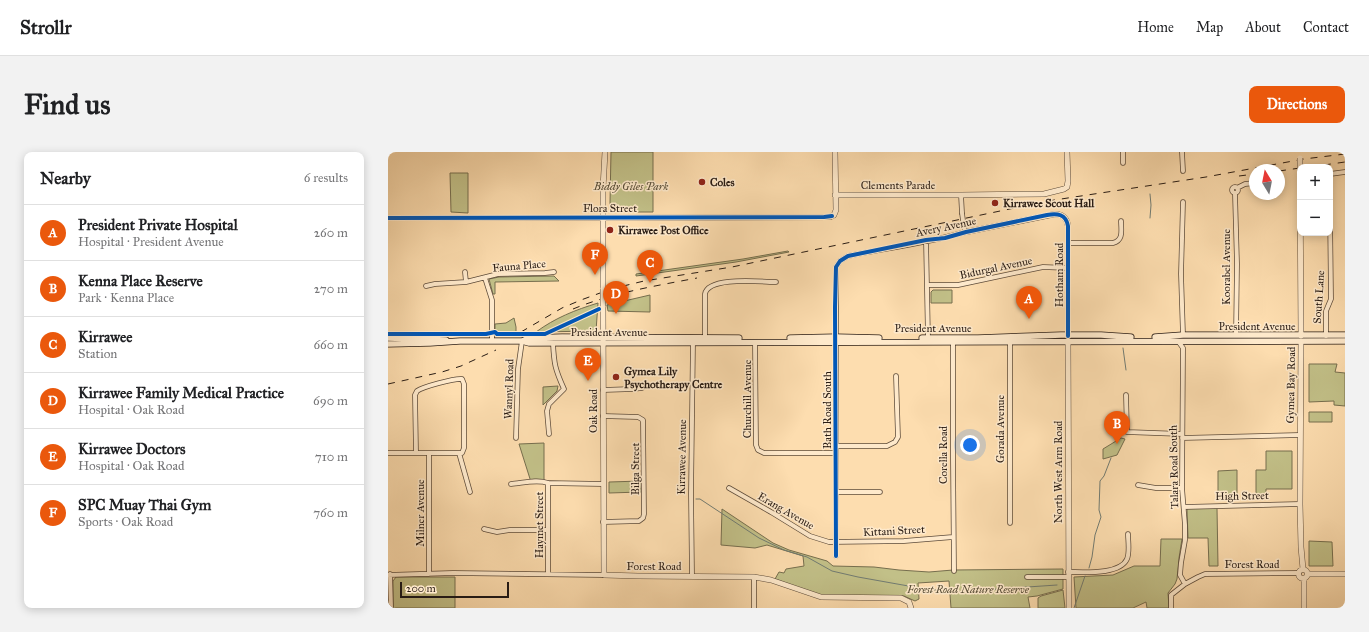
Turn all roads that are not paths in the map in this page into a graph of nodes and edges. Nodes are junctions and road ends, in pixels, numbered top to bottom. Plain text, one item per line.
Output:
1 (605, 152) edge
2 (835, 152) edge
3 (1068, 152) edge
4 (1123, 152) edge
5 (1182, 152) edge
6 (1123, 163) dead end
7 (1183, 171) dead end
8 (1345, 172) edge
9 (1333, 174) edge
10 (1249, 184) edge
11 (836, 195) junction
12 (961, 195) junction
13 (1183, 202) dead end
14 (1062, 216) joint
15 (388, 218) edge
16 (603, 218) junction
17 (1121, 221) dead end
18 (965, 230) junction
19 (1300, 236) edge
20 (1330, 236) edge
21 (926, 240) junction
22 (1068, 242) junction
23 (837, 265) joint
24 (1068, 268) junction
25 (465, 272) dead end
26 (554, 272) dead end
27 (485, 278) junction
28 (466, 282) junction
29 (776, 282) dead end
30 (927, 285) junction
31 (426, 286) dead end
32 (1345, 335) edge
33 (1182, 336) junction
34 (1326, 336) junction
35 (388, 338) edge
36 (928, 338) junction
37 (1068, 338) junction
38 (1236, 338) junction
39 (836, 339) junction
40 (1011, 339) junction
41 (1301, 339) junction
42 (603, 340) junction
43 (705, 340) junction
44 (953, 340) junction
45 (460, 341) junction
46 (492, 341) junction
47 (522, 341) junction
48 (693, 341) junction
49 (1178, 341) junction
50 (1191, 341) junction
51 (1213, 341) junction
52 (1345, 341) edge
53 (755, 342) junction
54 (553, 343) junction
55 (388, 344) edge
56 (1183, 348) junction
57 (896, 376) dead end
58 (642, 388) dead end
59 (602, 390) junction
60 (1126, 395) dead end
61 (603, 416) junction
62 (549, 434) dead end
63 (1300, 435) junction
64 (1182, 436) junction
65 (516, 438) dead end
66 (836, 446) junction
67 (461, 452) junction
68 (388, 453) edge
69 (416, 453) junction
70 (429, 453) junction
71 (836, 453) junction
72 (548, 483) junction
73 (511, 484) dead end
74 (603, 484) junction
75 (1138, 485) dead end
76 (729, 488) dead end
77 (1182, 488) junction
78 (470, 492) dead end
79 (836, 492) junction
80 (880, 492) dead end
81 (1300, 504) junction
82 (1184, 506) junction
83 (603, 522) junction
84 (1010, 523) dead end
85 (484, 529) dead end
86 (548, 530) junction
87 (1128, 534) dead end
88 (953, 537) junction
89 (836, 542) junction
90 (836, 556) dead end
91 (954, 571) dead end
92 (1301, 571) junction
93 (389, 574) edge
94 (429, 574) junction
95 (548, 574) junction
96 (1068, 574) junction
97 (1345, 574) edge
98 (604, 575) junction
99 (692, 576) junction
100 (1306, 576) junction
101 (754, 577) junction
102 (1027, 577) dead end
103 (1185, 584) junction
104 (390, 608) edge
105 (754, 608) edge
106 (911, 608) edge
107 (1069, 608) edge
108 (1171, 608) edge
109 (1304, 608) edge

1 - 16 street, Oak Road
2 - 11 street
3 - 12 street, Clements Parade
4 - 6 street
5 - 7 street
8 - 9 street
10 - 38 street, Koorabel Avenue
11 - 12 street, Clements Parade
11 - 16 street, Flora Street
12 - 18 street, bridge
13 - 33 street
14 - 18 street, Avery Avenue
14 - 22 street, Hotham Road
15 - 16 street, Flora Street
16 - 42 street, Oak Road, bridge
17 - 22 street
18 - 21 street, Avery Avenue
19 - 41 street, Gymea Bay Road
20 - 34 street, South Lane
21 - 23 street, Avery Avenue
21 - 30 street
22 - 24 street, Hotham Road
23 - 39 street, Bath Road South
24 - 30 street, Bidurgal Avenue
24 - 37 street, Hotham Road
25 - 28 street
26 - 27 street, Fauna Place
27 - 28 street, Fauna Place
27 - 46 street, Fauna Place
28 - 31 street, Fauna Place
29 - 43 street
30 - 36 street
32 - 34 main road, President Avenue
33 - 37 main road, President Avenue
33 - 38 main road, President Avenue
33 - 51 main road
34 - 41 main road, President Avenue
35 - 45 main road, President Avenue
36 - 39 main road, President Avenue
36 - 44 main road, President Avenue
37 - 40 main road, President Avenue
37 - 49 main road, President Avenue
37 - 96 street, North West Arm Road
38 - 41 main road, President Avenue
38 - 51 main road, President Avenue
39 - 43 main road, President Avenue
39 - 44 main road, President Avenue
39 - 53 main road, President Avenue
39 - 66 street, Bath Road South
40 - 44 main road, President Avenue
40 - 84 street, Gorada Avenue
41 - 52 main road, President Avenue
41 - 63 street, Gymea Bay Road
42 - 47 main road, President Avenue
42 - 48 main road, President Avenue
42 - 54 main road, President Avenue
42 - 59 street, Oak Road
43 - 48 main road, President Avenue
43 - 53 main road, President Avenue
44 - 88 street, Corella Road
45 - 46 main road, President Avenue
45 - 55 main road, President Avenue
46 - 47 main road, President Avenue
47 - 54 main road, President Avenue
47 - 65 street, Wannyl Road
48 - 99 street, Kirrawee Avenue
49 - 50 main road, President Avenue
49 - 56 street
50 - 51 main road, President Avenue
50 - 56 street
53 - 71 street, Churchill Avenue
54 - 62 street
56 - 64 street, Talara Road South
57 - 66 street
58 - 59 street
59 - 61 street, Oak Road
60 - 64 street
61 - 74 street, Oak Road
61 - 83 street, Bilga Street
63 - 64 street
63 - 81 street, Gymea Bay Road
64 - 77 street, Talara Road South
66 - 71 street, Bath Road South
67 - 69 street
67 - 70 street
67 - 78 street
68 - 69 street
69 - 70 street
70 - 94 street, Milner Avenue
71 - 79 street, Bath Road South
72 - 73 street
72 - 74 street, Haymet Street
72 - 86 street, Haymet Street
74 - 83 street, Oak Road
75 - 77 street
76 - 89 street, Erang Avenue
77 - 82 street, Talara Road South
79 - 80 street
79 - 89 street, Bath Road South
81 - 82 street, High Street
81 - 92 street, Gymea Bay Road
82 - 103 street, Talara Road South
83 - 98 street, Oak Road
85 - 86 street
86 - 95 street, Haymet Street
87 - 96 street
88 - 89 street, Kittani Street
88 - 91 street, Corella Road
89 - 90 street, Bath Road South
92 - 100 street
92 - 103 street, Forest Road
93 - 94 street, Forest Road
93 - 104 street
94 - 95 street, Forest Road
95 - 98 street, Forest Road
96 - 102 street
96 - 107 street, North West Arm Road
97 - 100 street
98 - 99 street, Forest Road
99 - 101 street, Forest Road
100 - 109 street
101 - 105 street
101 - 106 street, Forest Road
103 - 108 street

